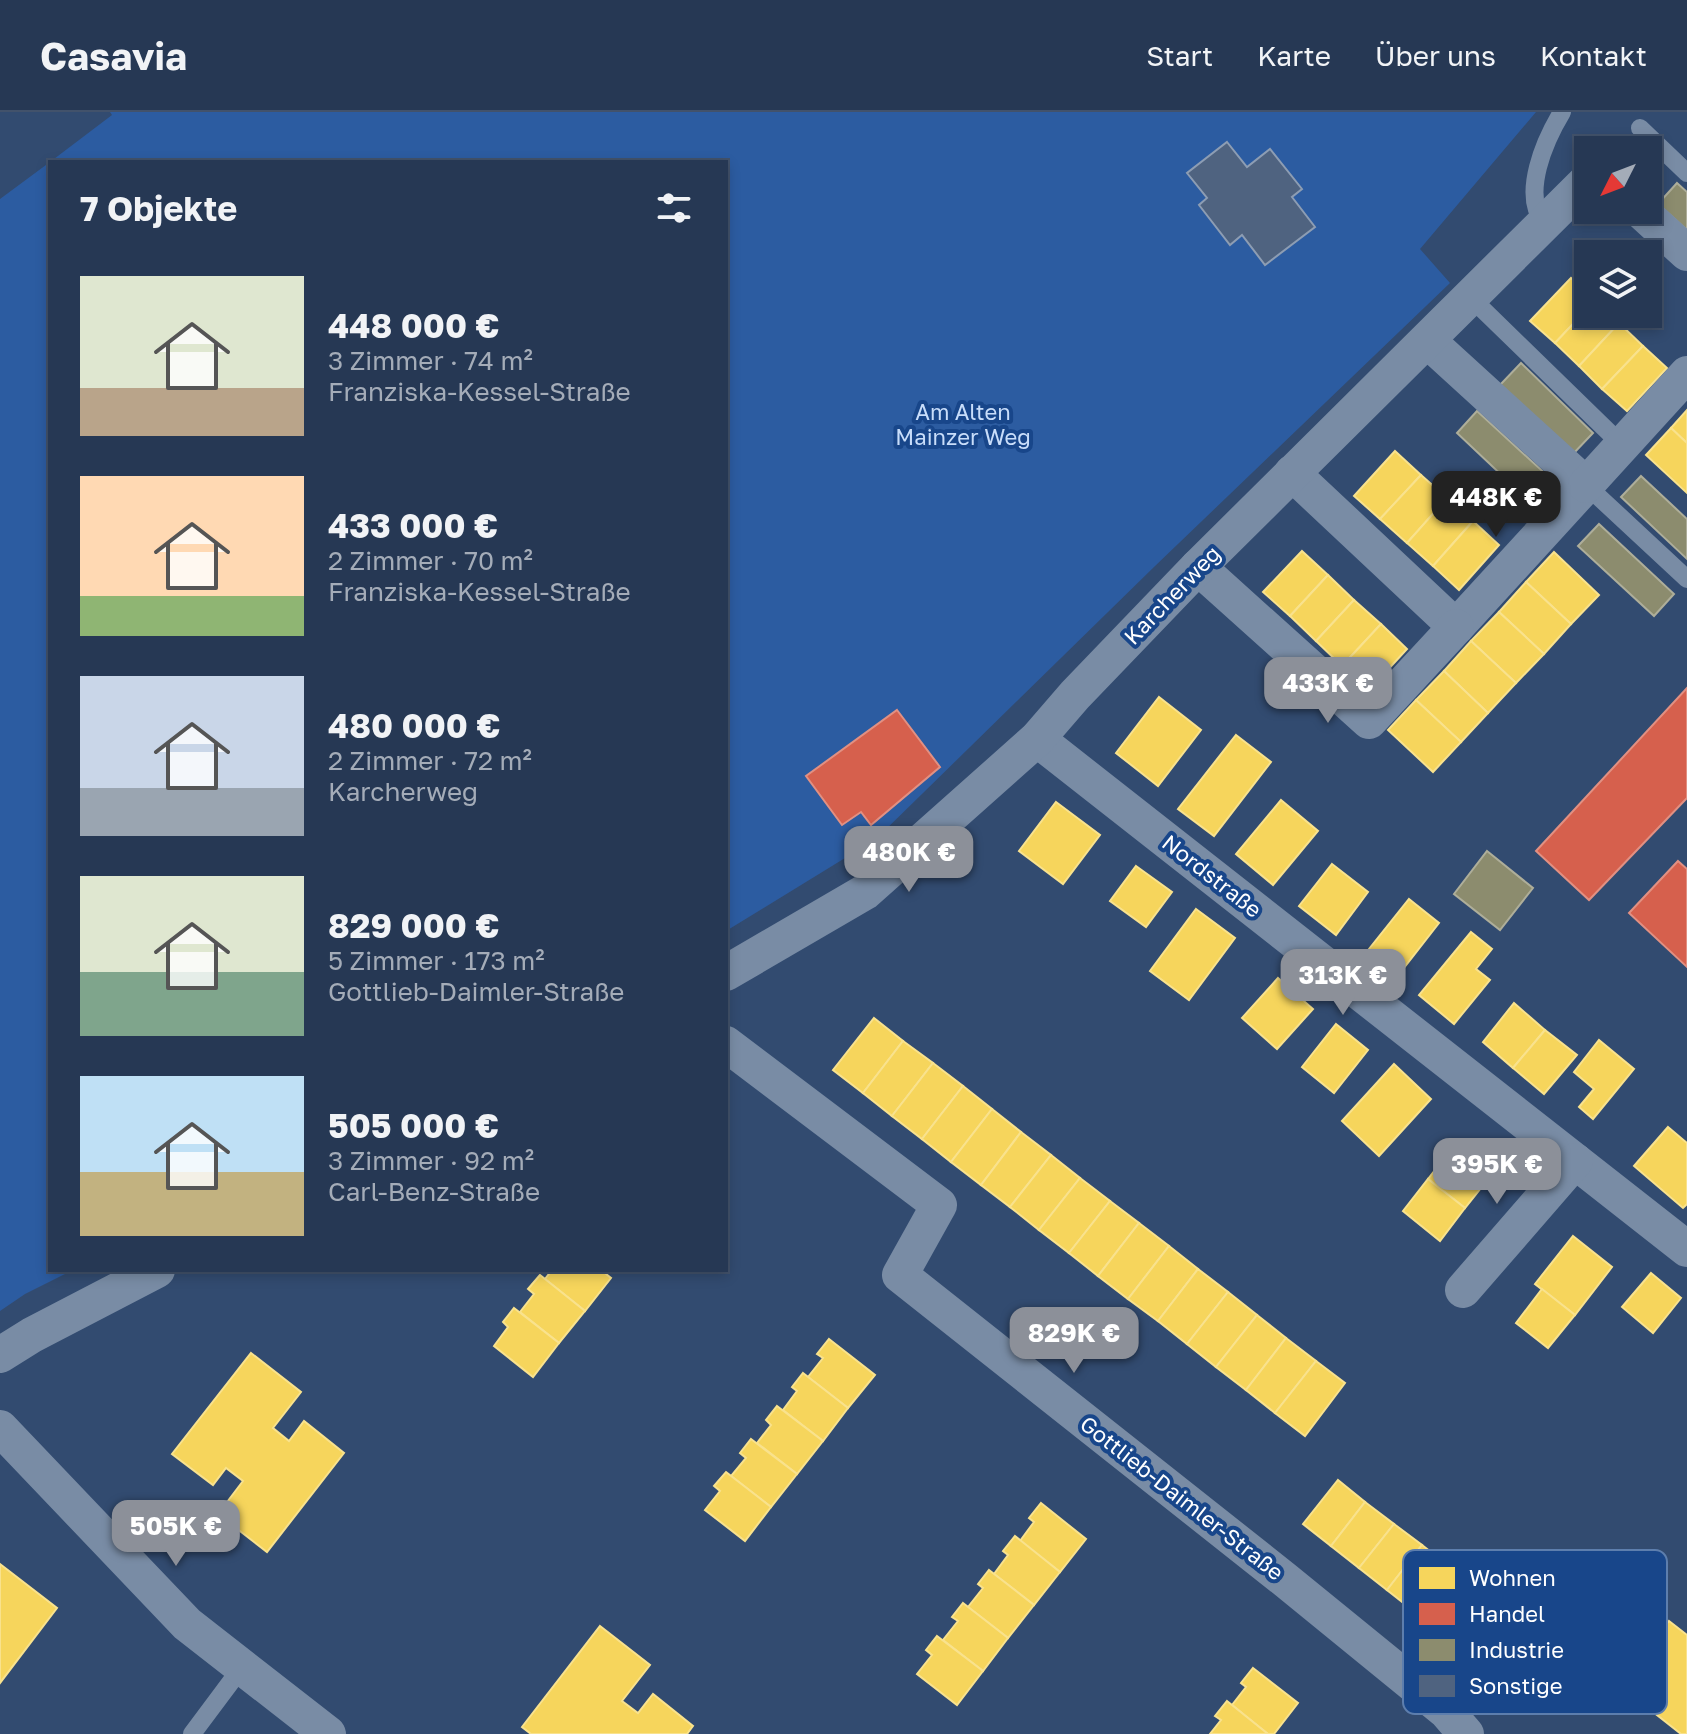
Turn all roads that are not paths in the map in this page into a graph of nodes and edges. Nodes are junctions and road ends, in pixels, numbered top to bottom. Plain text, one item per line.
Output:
1 (1562, 112) edge
2 (1640, 128) dead end
3 (1687, 173) edge
4 (1574, 194) edge
5 (1544, 223) junction
6 (1655, 224) edge
7 (1687, 253) edge
8 (1470, 297) junction
9 (1428, 341) junction
10 (1687, 374) edge
11 (1622, 445) junction
12 (1292, 473) junction
13 (1586, 485) junction
14 (1198, 567) junction
15 (1687, 579) edge
16 (1456, 627) junction
17 (1037, 739) junction
18 (728, 972) edge
19 (728, 1046) edge
20 (1575, 1161) junction
21 (1687, 1249) edge
22 (153, 1272) edge
23 (1463, 1290) dead end
24 (0, 1355) edge
25 (0, 1428) edge
26 (242, 1667) junction
27 (1403, 1676) edge
28 (1449, 1714) edge
29 (192, 1734) edge
30 (328, 1734) edge
31 (1466, 1734) edge

1 - 5 lane
2 - 3 lane
4 - 5 street, Karcherweg
5 - 8 street, Karcherweg
6 - 7 street
8 - 9 street, Karcherweg
8 - 11 lane
9 - 12 street, Karcherweg
9 - 13 street
10 - 11 street
11 - 13 street
12 - 14 street, Karcherweg
12 - 16 street
13 - 15 lane
13 - 16 street
14 - 16 street
14 - 17 street, Karcherweg
17 - 18 street, Karcherweg
17 - 20 street, Nordstraße
19 - 27 street, Gottlieb-Daimler-Straße
20 - 21 street, Nordstraße
20 - 23 street
22 - 24 street
25 - 26 street
26 - 29 lane
26 - 30 street
28 - 31 street, Gottlieb-Daimler-Straße

